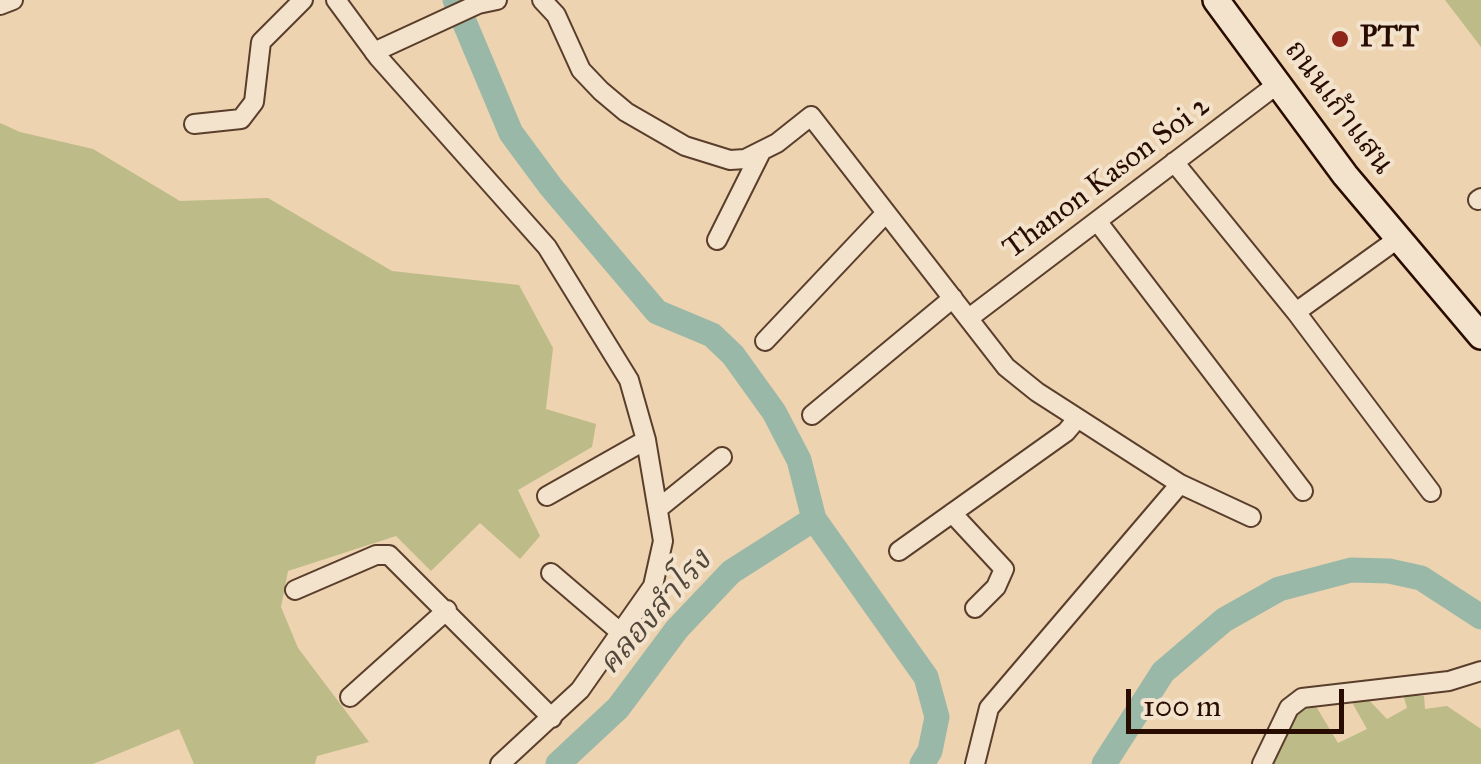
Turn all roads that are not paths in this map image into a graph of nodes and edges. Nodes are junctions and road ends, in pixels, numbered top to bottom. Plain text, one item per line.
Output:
1 (13, 0) edge
2 (303, 0) edge
3 (336, 0) edge
4 (497, 0) edge
5 (542, 0) edge
6 (1216, 0) edge
7 (0, 5) edge
8 (374, 52) junction
9 (1279, 83) junction
10 (194, 124) dead end
11 (760, 154) junction
12 (1174, 162) junction
13 (886, 214) junction
14 (1097, 221) junction
15 (717, 240) dead end
16 (1405, 245) junction
17 (953, 298) junction
18 (1296, 312) junction
19 (970, 318) junction
20 (1481, 336) edge
21 (765, 341) dead end
22 (1481, 355) edge
23 (812, 415) dead end
24 (1077, 419) junction
25 (646, 440) junction
26 (722, 458) dead end
27 (1180, 484) junction
28 (1303, 492) dead end
29 (1431, 492) dead end
30 (547, 496) dead end
31 (659, 508) junction
32 (952, 513) junction
33 (1251, 517) dead end
34 (899, 551) dead end
35 (550, 573) dead end
36 (295, 590) dead end
37 (975, 608) dead end
38 (447, 610) junction
39 (620, 632) junction
40 (1480, 671) edge
41 (350, 697) dead end
42 (552, 718) junction
43 (500, 764) edge
44 (975, 764) edge
45 (1262, 764) edge

1 - 7 street
2 - 10 street
3 - 8 street
4 - 8 street
5 - 11 street
6 - 9 main road, ถนนเก้าแสน
8 - 25 street
9 - 12 street, Thanon Kason Soi 2
9 - 16 main road, ถนนเก้าแสน
11 - 13 street
11 - 15 street
12 - 14 street, Thanon Kason Soi 2
12 - 18 street
13 - 17 street
13 - 21 street
14 - 19 street, Thanon Kason Soi 2
14 - 28 street
16 - 18 street
16 - 20 main road, ถนนเก้าแสน
16 - 22 main road, ถนนเก้าแสน
17 - 19 street
17 - 23 street
18 - 29 street
19 - 24 street
24 - 27 street
24 - 32 street
25 - 30 street
25 - 31 street
26 - 31 street
27 - 33 street
27 - 44 street
31 - 39 street
32 - 34 street
32 - 37 street
35 - 39 street
36 - 38 street
38 - 41 street
38 - 42 street
39 - 42 street
40 - 45 street
42 - 43 street

